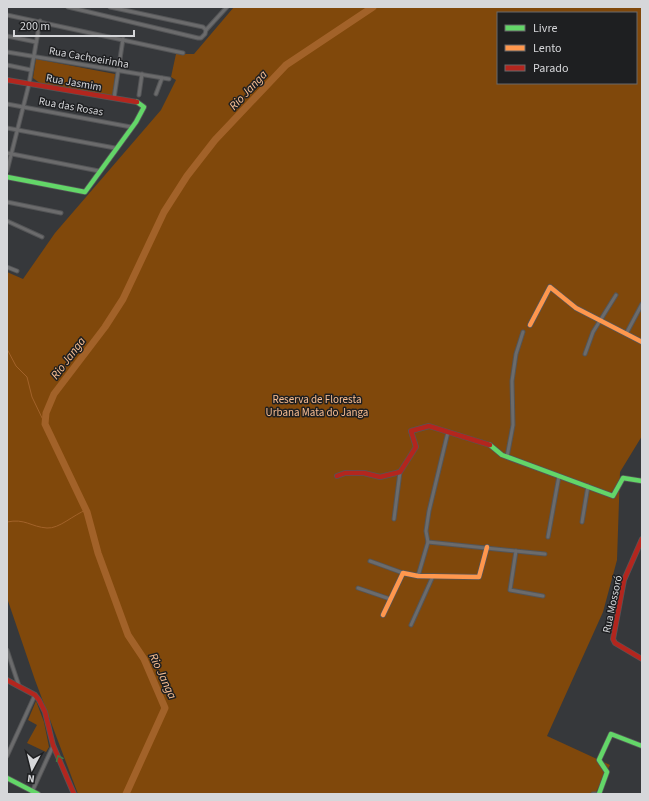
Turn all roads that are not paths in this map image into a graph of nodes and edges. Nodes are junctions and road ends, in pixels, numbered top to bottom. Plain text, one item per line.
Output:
1 (68, 7) edge
2 (112, 7) edge
3 (227, 7) edge
4 (7, 15) edge
5 (112, 17) junction
6 (40, 21) junction
7 (205, 28) junction
8 (7, 36) edge
9 (123, 40) junction
10 (36, 42) junction
11 (7, 52) edge
12 (183, 53) dead end
13 (34, 56) junction
14 (7, 65) edge
15 (31, 70) junction
16 (118, 71) junction
17 (142, 74) junction
18 (162, 78) junction
19 (169, 79) dead end
20 (7, 80) edge
21 (29, 84) junction
22 (156, 94) dead end
23 (138, 95) dead end
24 (114, 98) junction
25 (7, 104) edge
26 (23, 107) junction
27 (131, 127) junction
28 (7, 128) edge
29 (17, 129) junction
30 (116, 148) junction
31 (7, 152) edge
32 (12, 153) junction
33 (99, 170) junction
34 (7, 171) edge
35 (7, 177) edge
36 (7, 202) edge
37 (61, 212) dead end
38 (7, 221) edge
39 (42, 237) dead end
40 (7, 267) edge
41 (17, 272) dead end
42 (616, 295) dead end
43 (642, 304) edge
44 (600, 320) junction
45 (530, 325) dead end
46 (523, 332) dead end
47 (626, 334) junction
48 (642, 342) edge
49 (586, 354) dead end
50 (448, 432) junction
51 (507, 457) junction
52 (400, 472) junction
53 (337, 476) dead end
54 (559, 476) junction
55 (642, 481) edge
56 (588, 486) junction
57 (394, 519) dead end
58 (582, 522) dead end
59 (548, 537) dead end
60 (642, 539) edge
61 (428, 542) junction
62 (487, 547) junction
63 (516, 551) junction
64 (545, 554) dead end
65 (370, 561) dead end
66 (403, 573) junction
67 (418, 576) junction
68 (433, 576) junction
69 (358, 588) dead end
70 (543, 596) dead end
71 (390, 600) junction
72 (383, 615) dead end
73 (411, 625) dead end
74 (7, 651) edge
75 (642, 659) edge
76 (7, 680) edge
77 (20, 687) junction
78 (35, 695) junction
79 (53, 745) junction
80 (642, 746) edge
81 (7, 756) edge
82 (7, 778) edge
83 (32, 793) edge
84 (38, 794) edge
85 (74, 794) edge
86 (593, 794) edge
87 (598, 794) edge

1 - 5 street
2 - 5 street
2 - 7 street
3 - 7 street
4 - 6 street
5 - 7 street
6 - 9 street
6 - 10 street
8 - 10 street
9 - 12 street
9 - 16 street
10 - 13 street
11 - 13 street, Rua Cachoeirinha
13 - 15 street
13 - 16 street, Rua Cachoeirinha
14 - 15 street
15 - 21 street
16 - 17 street, Rua Cachoeirinha
16 - 24 street
17 - 18 street, Rua Cachoeirinha
17 - 23 street
18 - 19 street, Rua Cachoeirinha
18 - 22 street
20 - 21 street, Rua Jasmim
21 - 24 street, Rua Jasmim
21 - 26 street
24 - 27 street, Rua Jasmim
25 - 26 street, Rua das Rosas
26 - 27 street, Rua das Rosas
26 - 29 street
27 - 30 street
28 - 29 street
29 - 30 street
29 - 32 street
30 - 33 street
31 - 32 street
32 - 33 street
32 - 34 street
33 - 35 street
36 - 37 street
38 - 39 street
40 - 41 street
42 - 44 street
43 - 47 street
44 - 45 street
44 - 47 street
44 - 49 street
46 - 51 street
47 - 48 street
50 - 51 street
50 - 52 street
50 - 61 street
51 - 54 street
52 - 53 street
52 - 57 street
54 - 56 street
54 - 59 street
55 - 56 street
56 - 58 street
60 - 75 street, Rua Mossoró
61 - 62 street
61 - 67 street
62 - 63 street
62 - 68 street
63 - 64 street
63 - 70 street
65 - 66 street
66 - 67 street
66 - 71 street
67 - 68 street
68 - 73 street
69 - 71 street
71 - 72 street
74 - 77 street
76 - 77 street
77 - 78 street
78 - 79 street
78 - 81 street
79 - 83 street
85 -> 79 street
80 - 87 street
82 - 83 street
83 - 84 street
86 - 87 street

